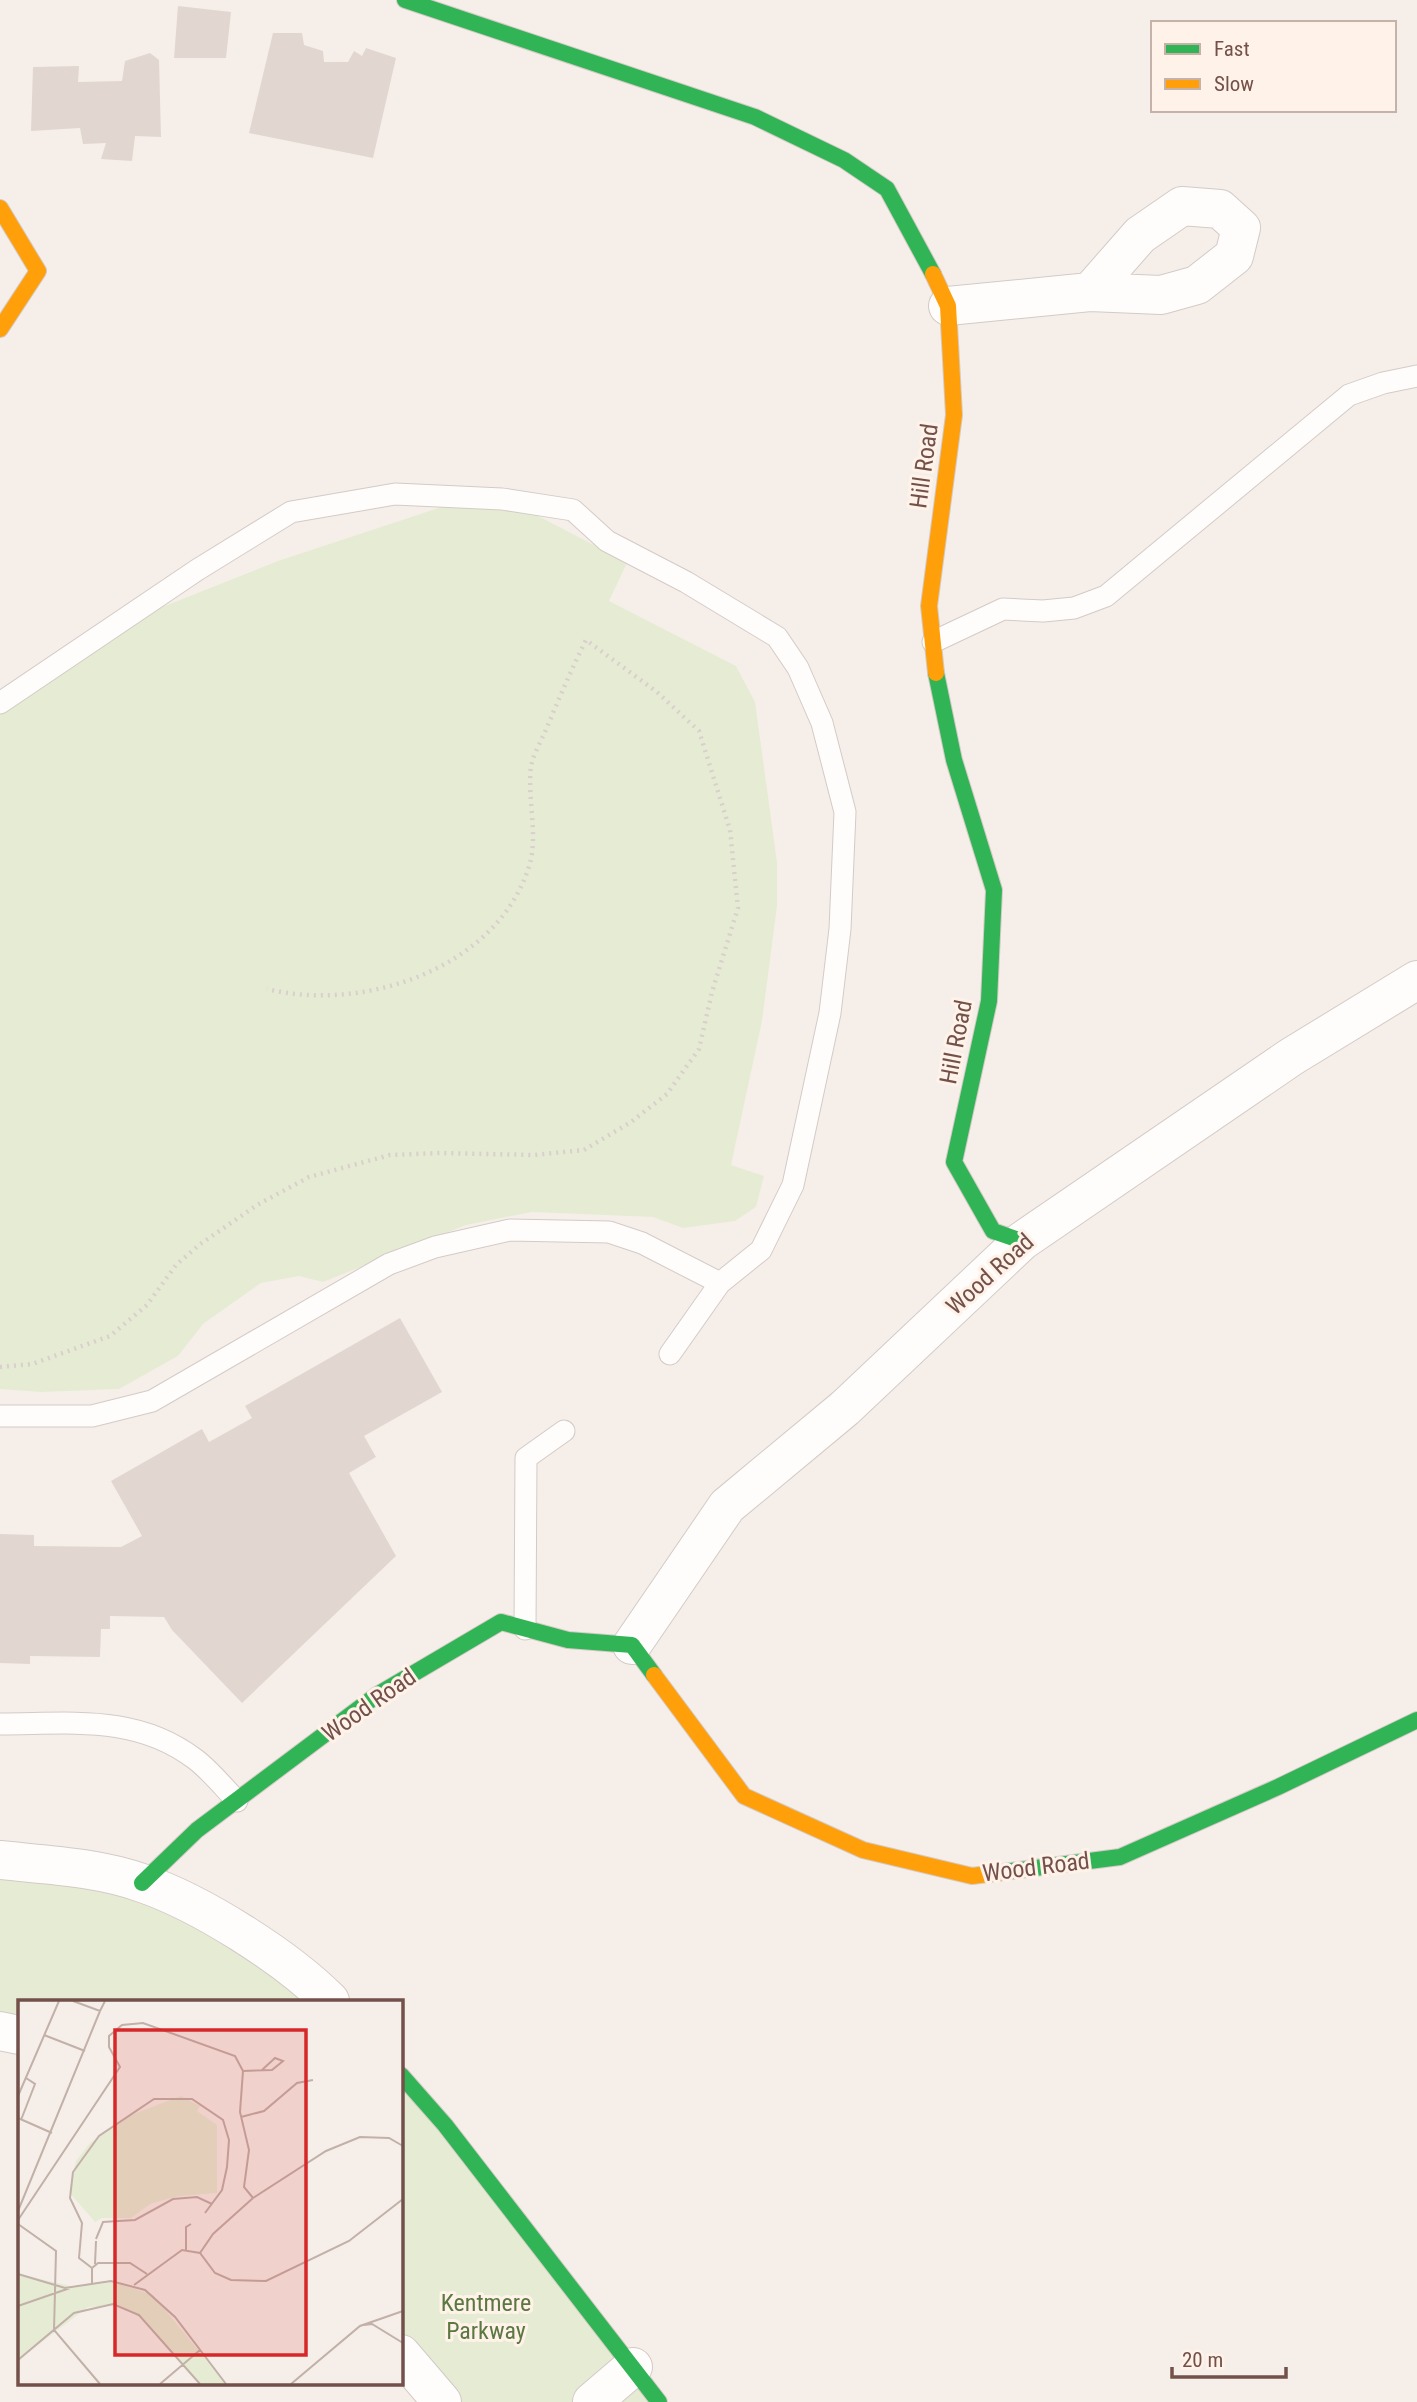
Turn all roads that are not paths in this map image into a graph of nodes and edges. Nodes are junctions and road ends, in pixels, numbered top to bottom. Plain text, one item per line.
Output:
1 (405, 0) edge
2 (0, 208) edge
3 (1090, 292) dead end
4 (948, 306) junction
5 (0, 329) edge
6 (1417, 376) edge
7 (933, 642) junction
8 (0, 703) edge
9 (1417, 980) edge
10 (1022, 1241) junction
11 (720, 1283) junction
12 (670, 1354) dead end
13 (0, 1416) edge
14 (564, 1431) dead end
15 (525, 1629) junction
16 (632, 1645) junction
17 (1417, 1720) edge
18 (0, 1724) edge
19 (237, 1801) junction
20 (0, 1860) edge
21 (142, 1883) junction
22 (329, 2000) edge
23 (0, 2031) edge
24 (18, 2035) edge
25 (402, 2076) edge
26 (402, 2355) edge
27 (633, 2368) junction
28 (442, 2402) edge
29 (592, 2402) edge
30 (659, 2402) edge

1 - 4 street, Hill Road
2 - 5 street
3 - 4 street
4 - 7 street, Hill Road
6 - 7 lane
7 - 10 street, Hill Road
8 - 11 lane
9 - 10 street, Wood Road
10 - 16 street, Wood Road
11 - 12 lane
11 - 13 lane
14 - 15 lane
15 - 16 street, Wood Road
15 - 19 street, Wood Road
16 - 17 street, Wood Road
18 - 19 lane
19 - 21 street, Wood Road
20 - 21 street
21 - 22 street
23 - 24 street
25 - 27 street
26 - 28 street
27 - 29 street
27 - 30 street

